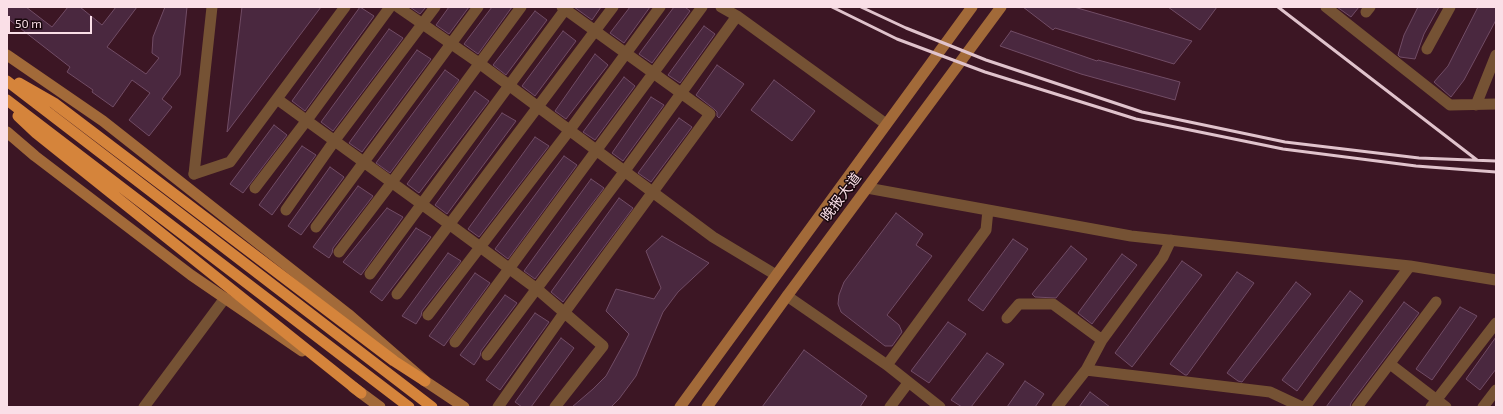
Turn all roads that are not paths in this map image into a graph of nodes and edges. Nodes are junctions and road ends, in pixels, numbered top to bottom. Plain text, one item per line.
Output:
1 (212, 7) edge
2 (344, 7) edge
3 (390, 7) edge
4 (398, 7) edge
5 (435, 7) edge
6 (478, 7) edge
7 (521, 7) edge
8 (613, 7) edge
9 (660, 7) edge
10 (702, 7) edge
11 (721, 7) edge
12 (972, 7) edge
13 (1001, 7) edge
14 (1326, 7) edge
15 (1450, 7) edge
16 (565, 8) edge
17 (737, 16) junction
18 (422, 24) junction
19 (595, 31) junction
20 (452, 44) junction
21 (1427, 49) dead end
22 (626, 54) junction
23 (1496, 54) edge
24 (7, 55) edge
25 (479, 63) junction
26 (653, 73) junction
27 (7, 77) edge
28 (7, 81) edge
29 (508, 85) junction
30 (681, 93) junction
31 (277, 99) junction
32 (7, 100) edge
33 (1496, 104) edge
34 (1476, 105) junction
35 (7, 106) edge
36 (537, 107) junction
37 (307, 120) junction
38 (886, 124) junction
39 (569, 131) junction
40 (7, 132) edge
41 (335, 140) junction
42 (596, 151) junction
43 (364, 162) junction
44 (624, 172) junction
45 (392, 182) junction
46 (255, 188) dead end
47 (866, 188) junction
48 (652, 192) junction
49 (422, 204) junction
50 (286, 210) dead end
51 (988, 210) junction
52 (450, 224) junction
53 (316, 227) dead end
54 (1171, 240) junction
55 (481, 247) junction
56 (339, 252) dead end
57 (1410, 266) junction
58 (509, 268) junction
59 (370, 274) dead end
60 (776, 275) junction
61 (1496, 280) edge
62 (537, 289) junction
63 (397, 294) dead end
64 (787, 296) junction
65 (225, 298) junction
66 (1436, 302) dead end
67 (564, 313) junction
68 (428, 315) dead end
69 (1007, 318) dead end
70 (1496, 323) edge
71 (1102, 340) junction
72 (455, 342) dead end
73 (487, 355) dead end
74 (1390, 364) junction
75 (887, 365) junction
76 (1086, 370) junction
77 (425, 381) junction
78 (908, 383) junction
79 (1496, 390) edge
80 (361, 393) junction
81 (1434, 403) edge
82 (144, 407) edge
83 (380, 407) edge
84 (409, 407) edge
85 (432, 407) edge
86 (464, 407) edge
87 (498, 407) edge
88 (555, 407) edge
89 (680, 407) edge
90 (707, 407) edge
91 (890, 407) edge
92 (940, 407) edge
93 (1057, 407) edge
94 (1302, 407) edge
95 (1305, 407) edge
96 (1357, 407) edge
97 (1446, 407) edge
98 (1483, 407) edge

1 - 31 street
2 - 31 street
3 - 37 street
4 - 18 street
5 - 18 street
6 - 20 street
7 - 25 street
8 - 19 street
9 - 22 street
10 - 26 street
11 - 17 street
12 - 38 main road, 晚报大道
13 - 47 main road, 晚报大道
14 - 34 street
15 - 21 street
16 - 19 street
16 - 29 street
17 - 30 street
17 - 38 street
18 - 20 street
18 - 41 street
19 - 22 street
19 - 36 street
20 - 25 street
20 - 43 street
22 - 26 street
22 - 39 street
23 - 34 street
24 - 77 main road
25 - 29 street
25 - 45 street
26 - 30 street
26 - 42 street
27 - 77 highway
28 - 85 highway
29 - 36 street
29 - 49 street
30 - 44 street
30 - 48 street
31 - 37 street
32 - 84 highway
33 - 34 street
35 - 80 highway
36 - 39 street
36 - 52 street
37 - 41 street
37 - 46 street
38 - 60 main road, 晚报大道
39 - 42 street
39 - 55 street
40 - 65 main road
41 - 43 street
41 - 50 street
42 - 44 street
42 - 58 street
43 - 45 street
43 - 53 street
44 - 48 street
44 - 62 street
45 - 49 street
45 - 56 street
47 - 51 street
47 - 64 main road, 晚报大道
48 - 60 street
48 - 67 street
49 - 52 street
49 - 59 street
51 - 54 street
51 - 75 street
52 - 55 street
52 - 63 street
54 - 57 street
54 - 71 street
55 - 58 street
55 - 68 street
57 - 61 street
57 - 95 street
58 - 62 street
58 - 72 street
60 - 89 main road, 晚报大道
62 - 67 street
62 - 73 street
64 - 75 street
64 - 90 main road, 晚报大道
65 - 80 main road
65 - 82 street
66 - 74 street
67 - 87 street
67 - 88 street
69 - 71 street
70 - 81 street
71 - 76 street
74 - 81 street
74 - 96 street
75 - 78 street
76 - 93 street
76 - 94 street
77 - 86 main road
78 - 91 street
78 - 92 street
79 - 98 street
80 - 83 main road
81 - 97 street

